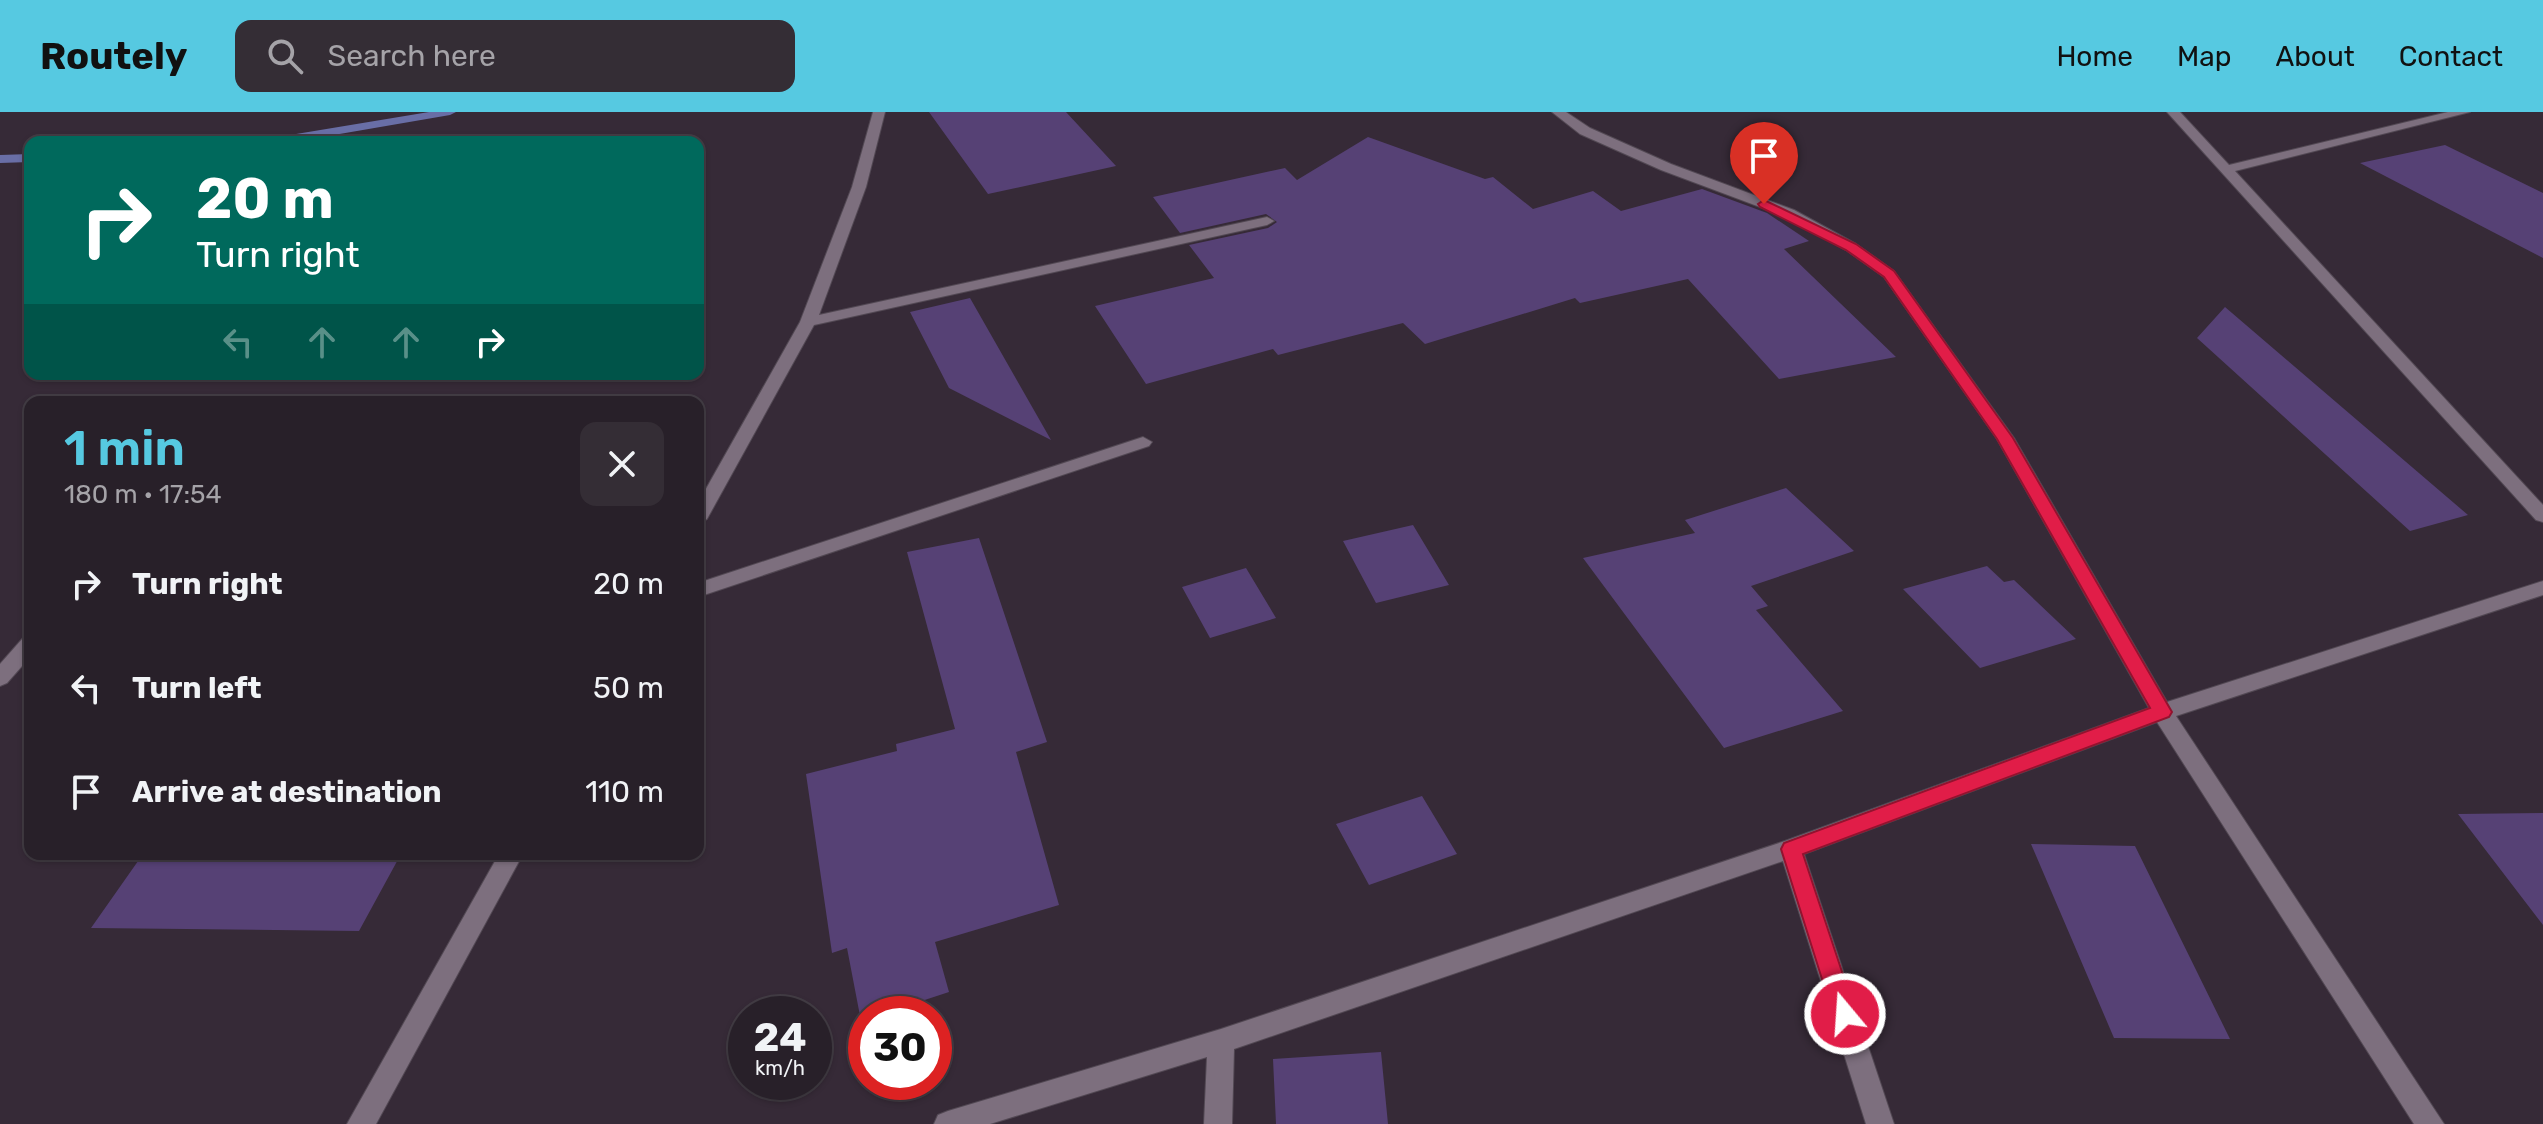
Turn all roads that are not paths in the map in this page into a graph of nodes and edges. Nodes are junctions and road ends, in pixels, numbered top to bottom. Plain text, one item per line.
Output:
1 (879, 112) edge
2 (1558, 112) edge
3 (2173, 112) edge
4 (2464, 112) edge
5 (2227, 169) junction
6 (1267, 221) dead end
7 (808, 322) junction
8 (1143, 442) dead end
9 (704, 508) edge
10 (2543, 516) edge
11 (704, 588) edge
12 (2543, 588) edge
13 (24, 650) edge
14 (0, 678) edge
15 (2162, 712) junction
16 (1791, 849) junction
17 (508, 860) edge
18 (1221, 1041) junction
19 (361, 1124) edge
20 (948, 1124) edge
21 (1218, 1124) edge
22 (1880, 1124) edge
23 (2430, 1124) edge

1 - 7 street
2 - 15 street
3 - 5 street
4 - 5 street
5 - 10 street
6 - 7 street
7 - 9 street
8 - 11 street
12 - 15 street
13 - 14 street
15 - 16 street
15 - 23 street
16 - 18 street
16 - 22 street
17 - 19 street
18 - 20 street
18 - 21 street

